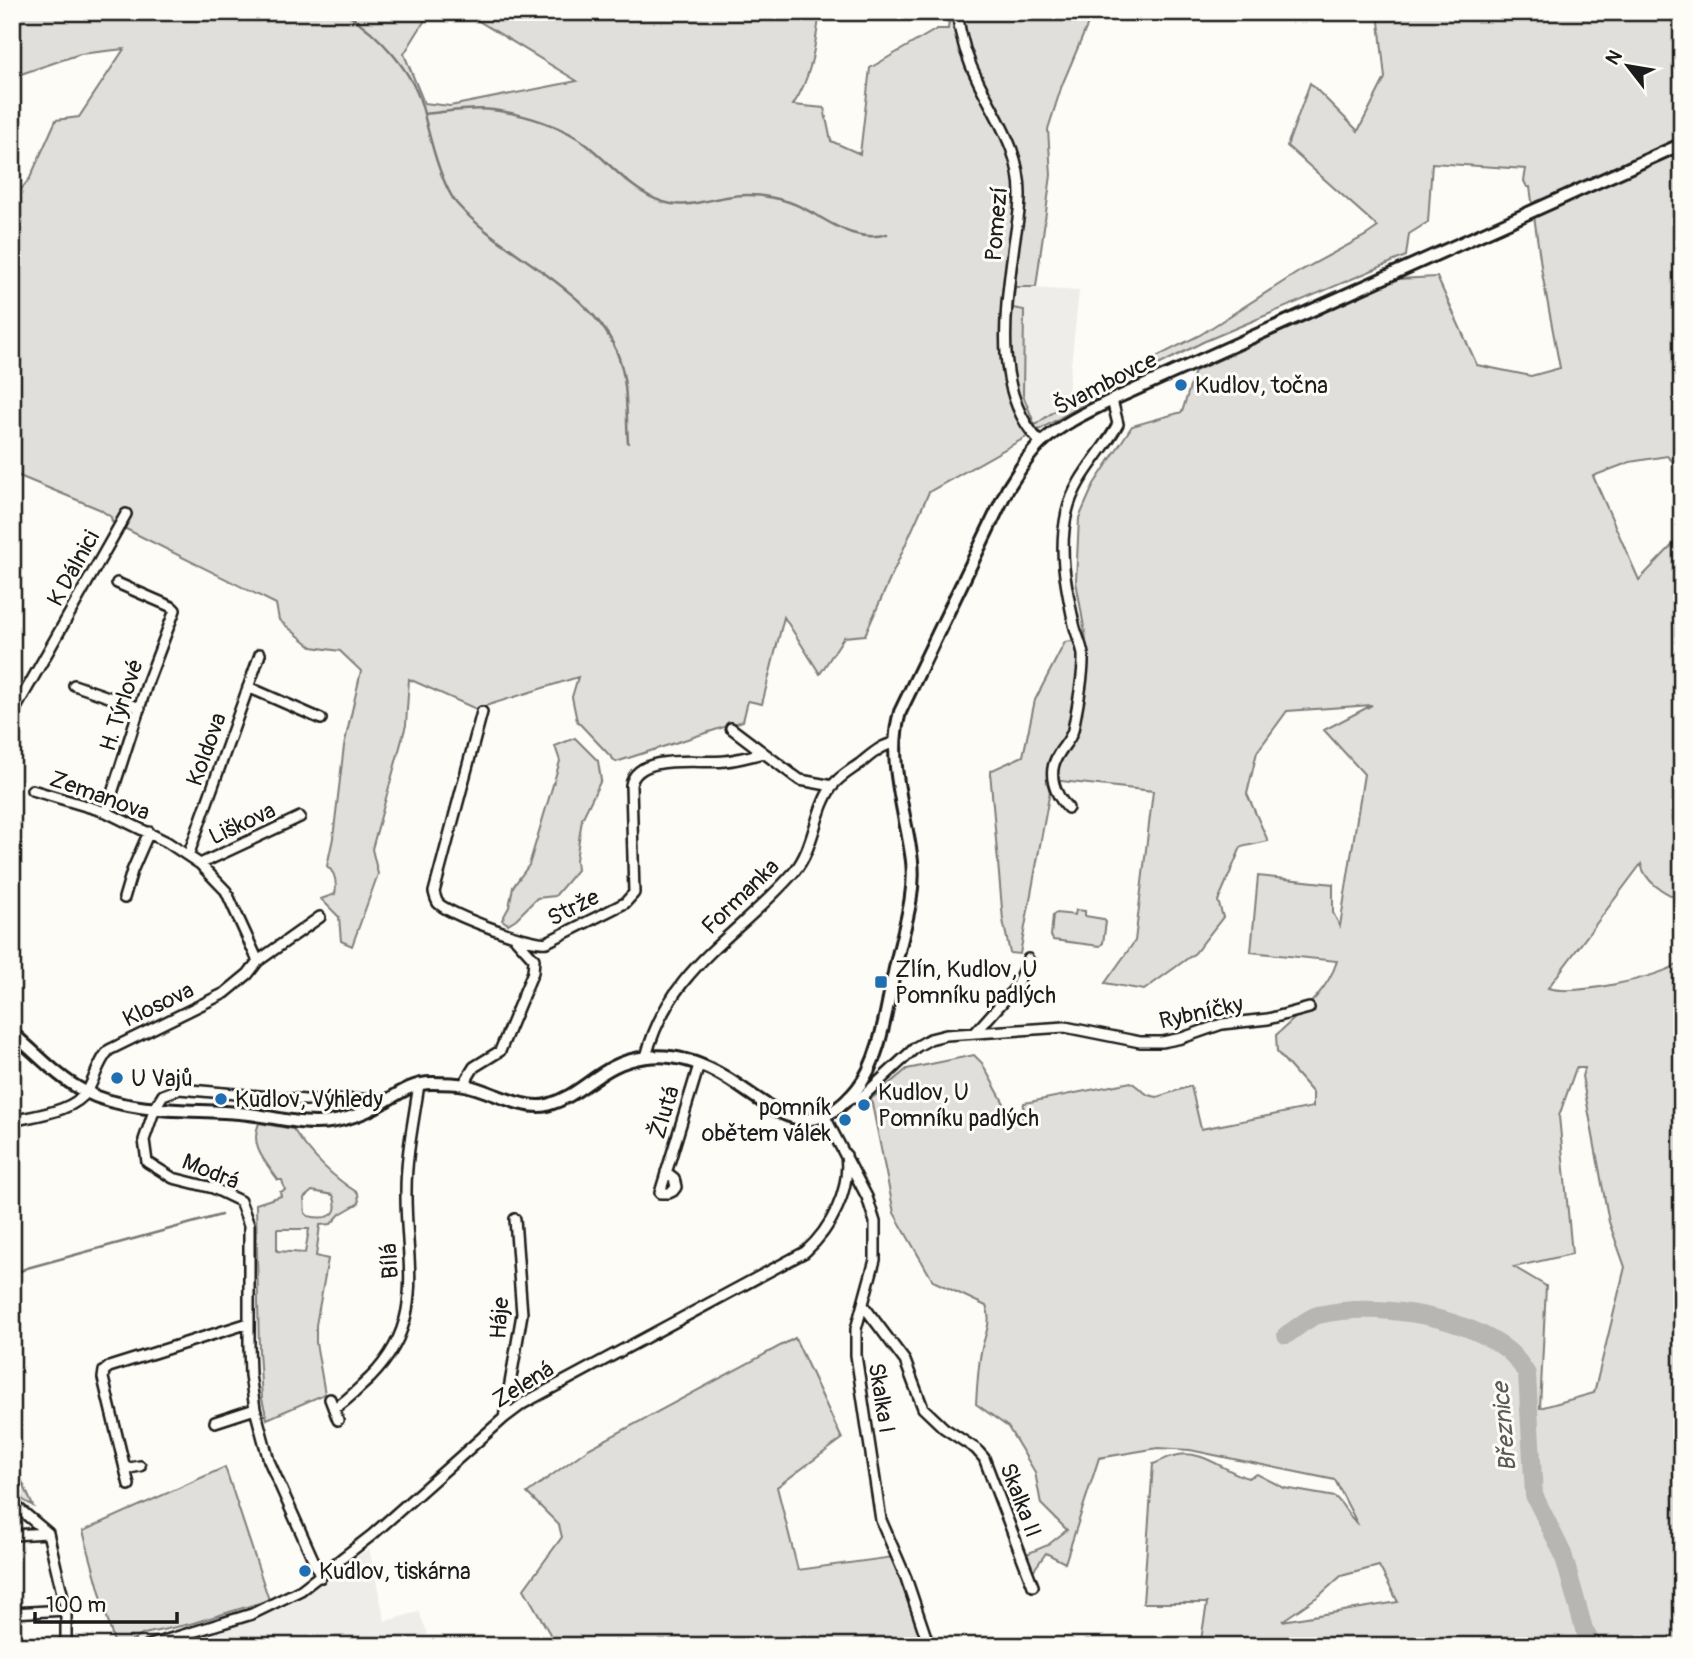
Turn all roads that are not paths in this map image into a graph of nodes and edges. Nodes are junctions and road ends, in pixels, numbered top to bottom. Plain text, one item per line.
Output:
1 (957, 12) edge
2 (1682, 144) edge
3 (1112, 400) junction
4 (1041, 443) junction
5 (126, 514) dead end
6 (117, 583) dead end
7 (260, 654) dead end
8 (74, 685) dead end
9 (248, 687) junction
10 (140, 709) junction
11 (482, 712) dead end
12 (12, 715) edge
13 (321, 719) dead end
14 (731, 728) dead end
15 (894, 743) junction
16 (763, 752) junction
17 (832, 786) junction
18 (32, 790) dead end
19 (1068, 808) dead end
20 (106, 812) junction
21 (300, 817) dead end
22 (149, 832) junction
23 (188, 856) junction
24 (200, 864) junction
25 (124, 898) dead end
26 (320, 917) dead end
27 (514, 938) junction
28 (1028, 959) dead end
29 (258, 961) junction
30 (1309, 1008) dead end
31 (12, 1033) edge
32 (975, 1034) junction
33 (646, 1057) junction
34 (699, 1065) junction
35 (419, 1084) junction
36 (463, 1085) junction
37 (86, 1092) junction
38 (849, 1097) junction
39 (388, 1099) junction
40 (155, 1108) junction
41 (824, 1115) junction
42 (12, 1121) edge
43 (846, 1155) junction
44 (666, 1172) dead end
45 (515, 1219) dead end
46 (863, 1305) junction
47 (249, 1323) junction
48 (330, 1399) dead end
49 (255, 1409) junction
50 (334, 1409) junction
51 (504, 1418) junction
52 (338, 1420) dead end
53 (215, 1422) dead end
54 (140, 1465) dead end
55 (125, 1469) junction
56 (129, 1485) dead end
57 (12, 1503) edge
58 (48, 1533) junction
59 (12, 1535) edge
60 (321, 1577) junction
61 (1033, 1586) dead end
62 (66, 1610) junction
63 (12, 1613) edge
64 (66, 1646) edge
65 (148, 1646) edge
66 (929, 1646) edge

1 - 4 street, Pomezí
2 - 3 street, Švambovce
3 - 4 street, Švambovce
3 - 19 street
4 - 15 street, Švambovce
5 - 12 street, K Dálnici
6 - 10 street, H. Týrlové
7 - 9 street, Koldova
8 - 10 street
9 - 13 street
9 - 23 street, Koldova
10 - 20 street, H. Týrlové
11 - 27 street, Strže
14 - 16 street
15 - 17 street
15 - 38 street, Švambovce
16 - 17 street
16 - 27 street, Strže
17 - 33 street, Formanka
18 - 20 street, Zemanova
20 - 22 street, Zemanova
21 - 24 street, Liškova
22 - 23 street, Zemanova
22 - 25 street
23 - 24 street, Zemanova
24 - 29 street, Zemanova
26 - 29 street, Klosova
27 - 36 street
28 - 32 street
29 - 37 street, Klosova
30 - 32 street, Rybníčky
31 - 37 street
32 - 38 street, Rybníčky
33 - 34 street
33 - 36 street
34 - 41 street
34 - 44 street, Žlutá
35 - 36 street
35 - 39 street
35 - 50 street, Bílá
37 - 40 street
37 - 42 street
38 - 41 street, Švambovce
39 - 40 street
39 - 40 street
40 - 47 street, Modrá
41 - 43 street
43 - 46 street, Skalka I
43 - 51 street, Zelená
45 - 51 street, Háje
46 - 61 street, Skalka II
46 - 66 street, Skalka I
47 - 49 street, Modrá
47 - 55 street
48 - 50 street
49 - 53 street
49 - 60 street, Modrá
50 - 52 street
51 - 60 street, Zelená
54 - 55 street
55 - 56 street
57 - 58 street
58 - 59 street
58 - 62 street
60 - 65 street, Zelená
62 - 63 street
62 - 64 street

